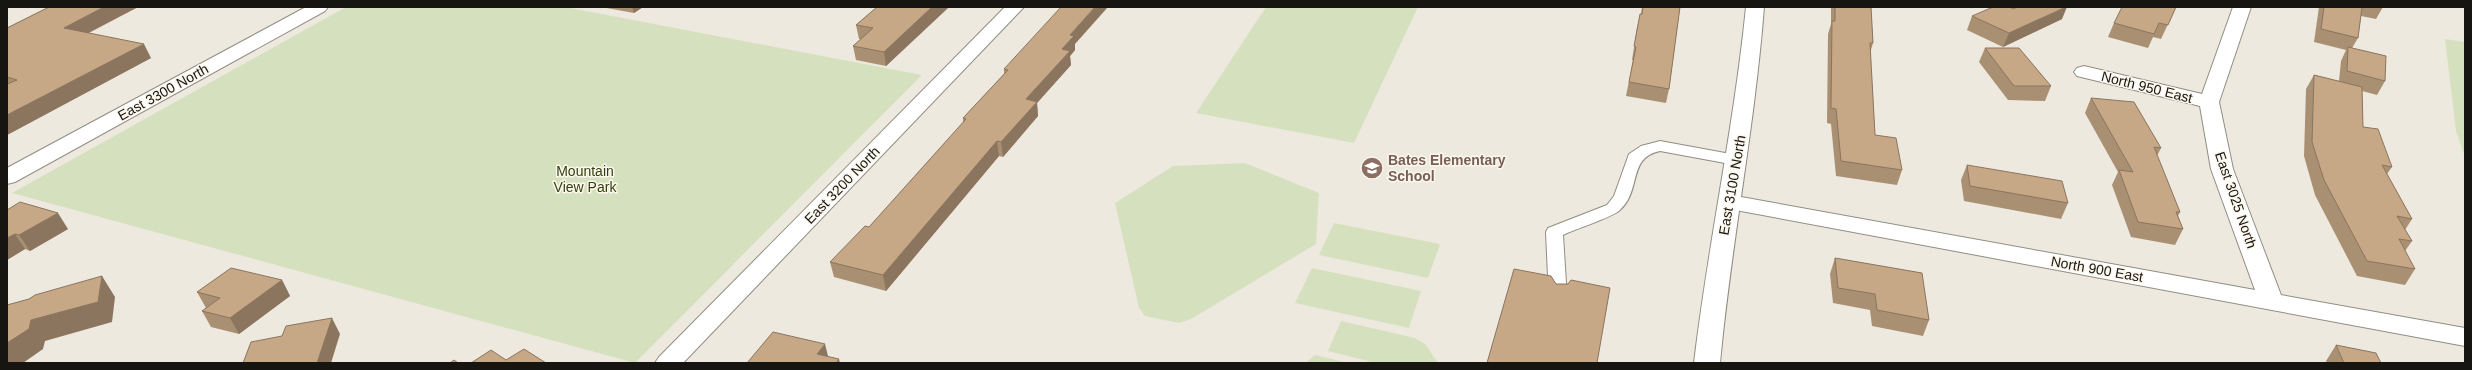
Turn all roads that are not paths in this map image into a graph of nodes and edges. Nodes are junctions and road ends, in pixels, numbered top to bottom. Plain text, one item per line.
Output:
1 (319, 7) edge
2 (1015, 7) edge
3 (1755, 7) edge
4 (2242, 7) edge
5 (2084, 72) dead end
6 (2209, 102) junction
7 (1736, 160) junction
8 (7, 177) edge
9 (1730, 202) junction
10 (1558, 299) edge
11 (2271, 301) junction
12 (2465, 337) edge
13 (668, 363) edge
14 (1707, 363) edge

1 - 8 street, East 3300 North
2 - 13 street, East 3200 North
3 - 7 street, East 3100 North
4 - 6 street
5 - 6 street, North 950 East
6 - 11 street, East 3025 North
7 - 9 street, East 3100 North
7 - 10 lane
9 - 11 street, North 900 East
9 - 14 street, East 3100 North
11 - 12 street, North 900 East

